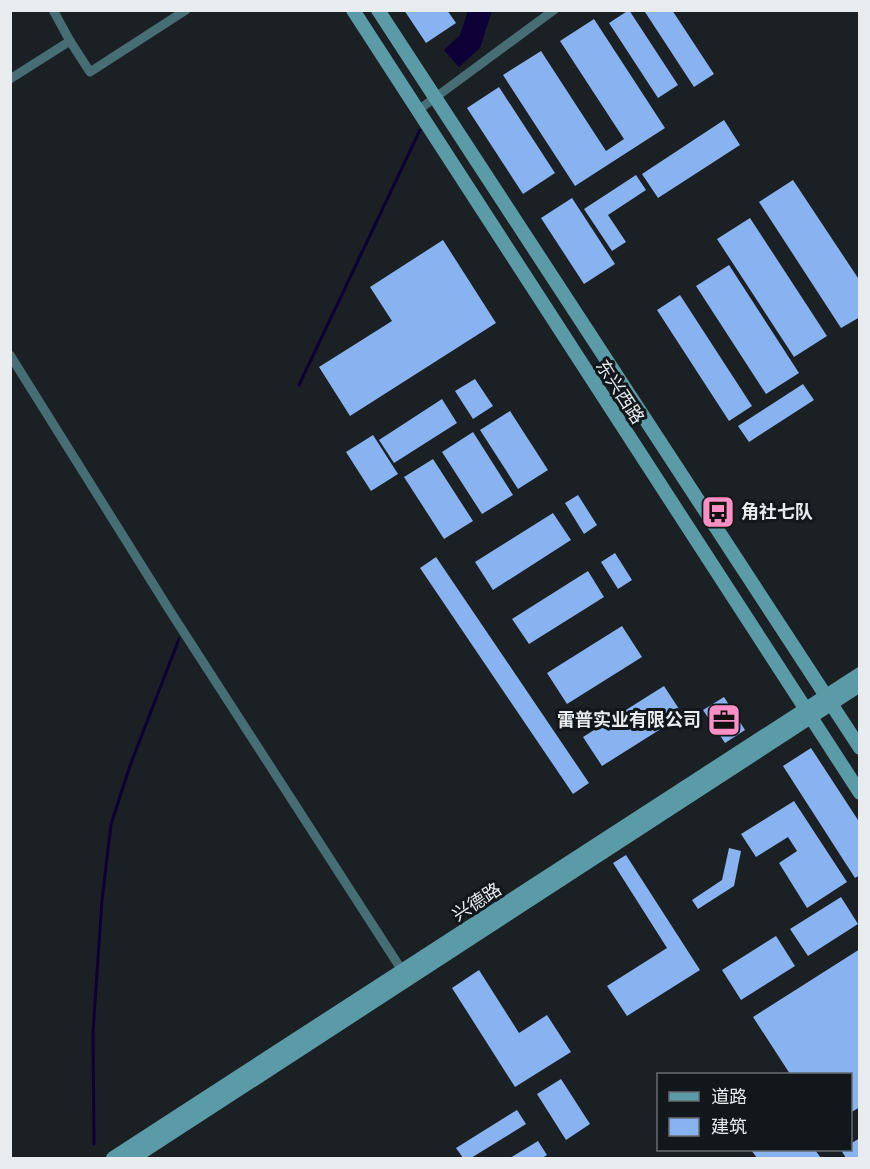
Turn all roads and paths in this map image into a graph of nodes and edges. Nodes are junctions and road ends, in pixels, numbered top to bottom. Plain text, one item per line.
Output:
1 (53, 10) edge
2 (186, 10) edge
3 (352, 10) edge
4 (378, 10) edge
5 (554, 10) edge
6 (70, 41) junction
7 (10, 79) edge
8 (435, 98) junction
9 (421, 117) junction
10 (10, 355) edge
11 (860, 674) edge
12 (860, 685) edge
13 (828, 700) junction
14 (808, 713) junction
15 (860, 748) edge
16 (860, 793) edge
17 (405, 975) junction
18 (113, 1158) edge
19 (133, 1158) edge

1 - 6 street
2 - 6 street
3 - 9 main road, 东兴西路
4 - 8 main road, 东兴西路
5 - 8 street
6 - 7 street
8 - 9 street
8 - 13 main road, 东兴西路
9 - 14 main road, 东兴西路
10 - 17 street
11 - 13 main road, 兴德路
12 - 13 main road, 兴德路
13 - 14 main road, 兴德路
13 - 15 main road, 东兴西路
14 - 16 main road, 东兴西路
14 - 17 main road, 兴德路
17 - 18 main road, 兴德路
17 - 19 main road, 兴德路

